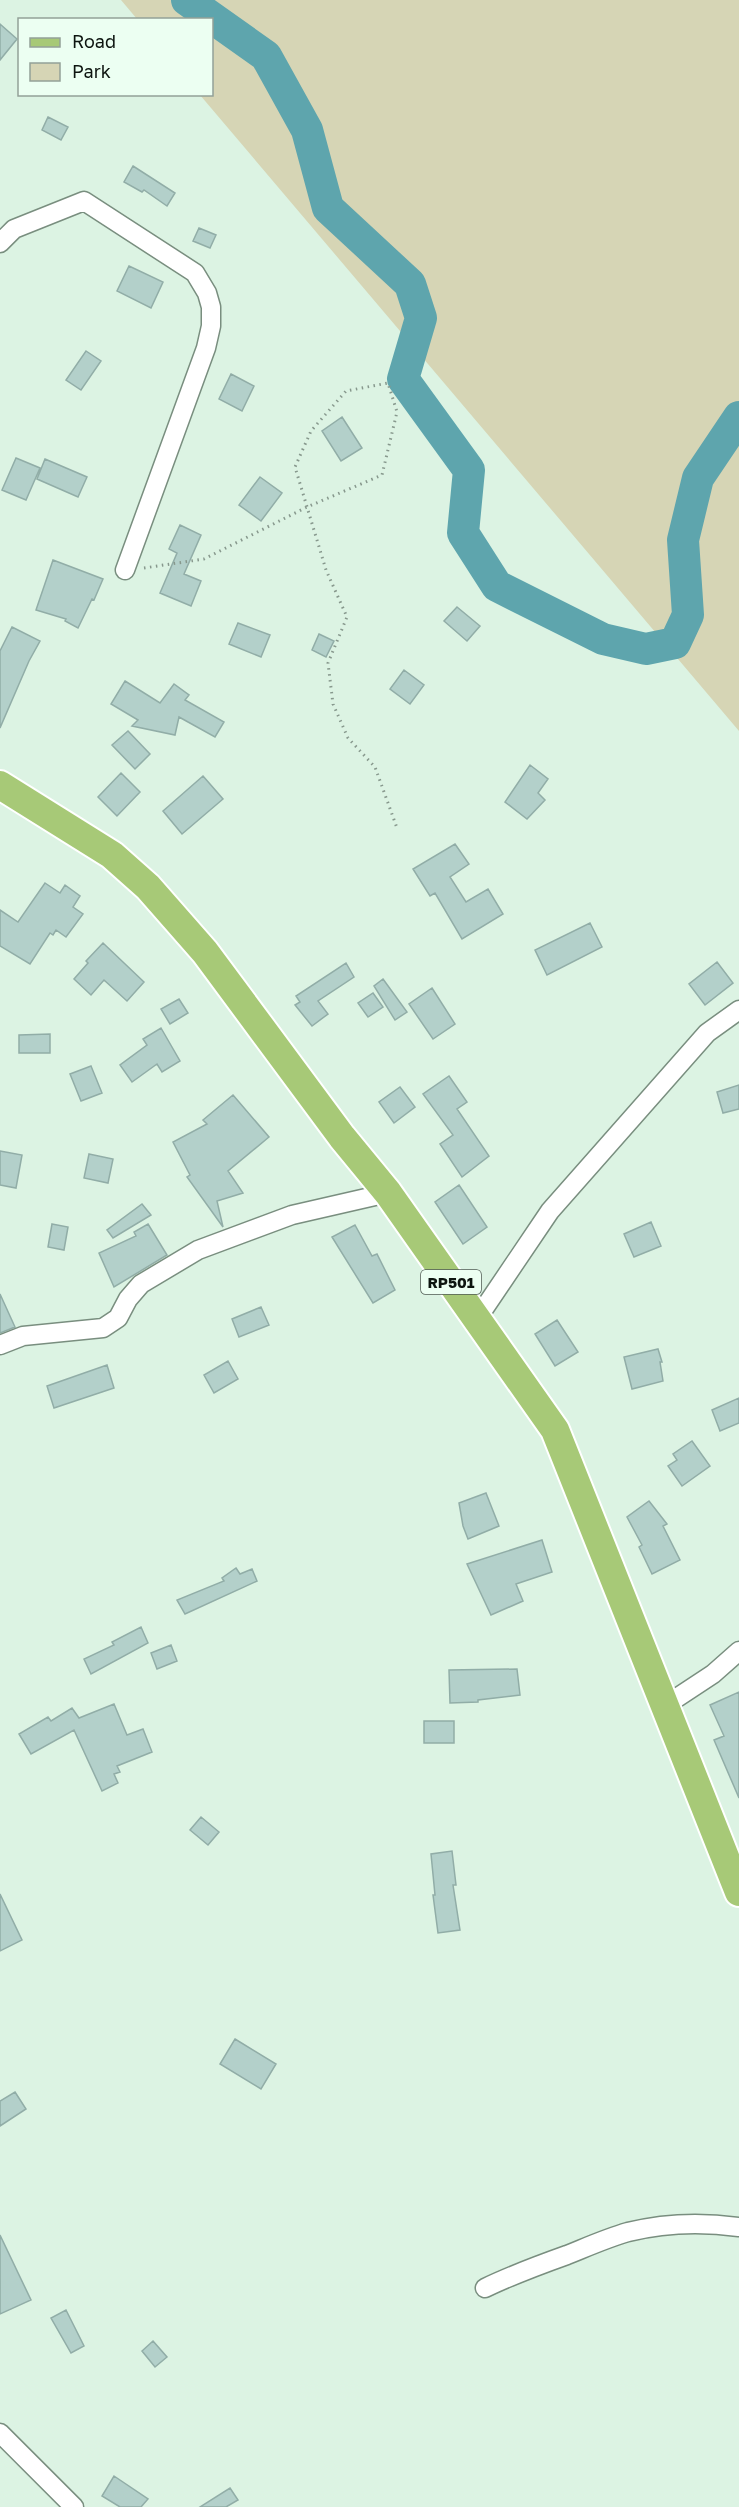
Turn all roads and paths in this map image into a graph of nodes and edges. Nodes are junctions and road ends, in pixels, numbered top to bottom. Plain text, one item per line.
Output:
1 (0, 243) edge
2 (308, 507) junction
3 (125, 570) joint
4 (0, 785) edge
5 (397, 828) dead end
6 (739, 1010) edge
7 (388, 1193) junction
8 (477, 1319) junction
9 (0, 1345) edge
10 (739, 1651) edge
11 (666, 1705) junction
12 (739, 1892) edge
13 (739, 2227) edge
14 (485, 2288) dead end
15 (0, 2433) edge
16 (74, 2507) edge

1 - 3 street
2 - 2 path
2 - 3 path
2 - 5 path
4 - 7 main road, RP501
6 - 8 street
7 - 8 main road, RP501
7 - 9 street
8 - 11 main road, RP501
10 - 11 street
11 - 12 main road, RP501
13 - 14 street
15 - 16 street

